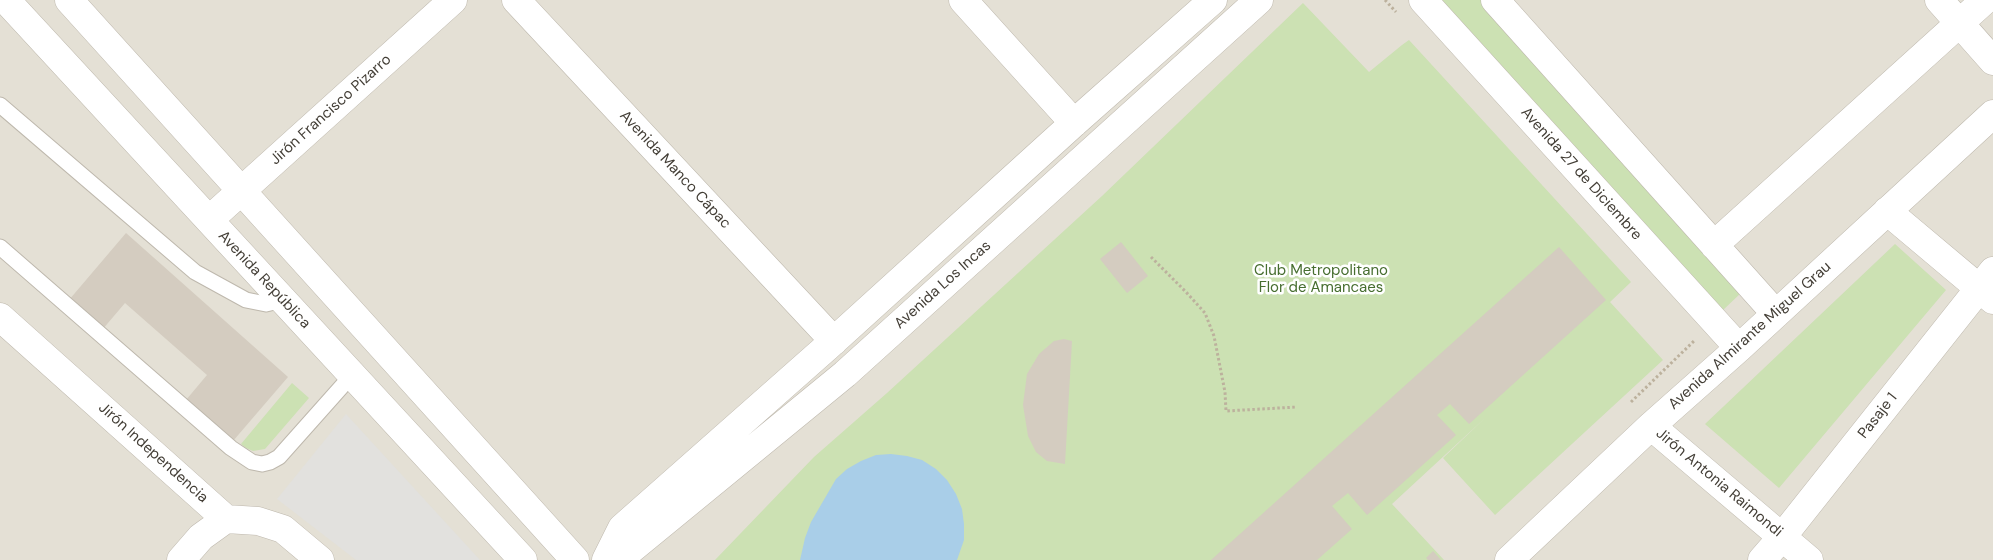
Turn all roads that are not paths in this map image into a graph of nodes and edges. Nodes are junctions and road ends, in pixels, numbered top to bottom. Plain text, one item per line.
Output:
1 (6, 0) edge
2 (69, 0) edge
3 (453, 0) edge
4 (516, 0) edge
5 (963, 0) edge
6 (1213, 0) edge
7 (1259, 0) edge
8 (1423, 0) edge
9 (1495, 0) edge
10 (1939, 0) edge
11 (1985, 0) edge
12 (1960, 23) junction
13 (1993, 61) edge
14 (0, 105) edge
15 (1993, 114) edge
16 (1074, 123) junction
17 (241, 192) junction
18 (1887, 211) junction
19 (209, 220) junction
20 (1714, 245) junction
21 (0, 247) edge
22 (1988, 286) edge
23 (283, 300) junction
24 (1776, 314) junction
25 (0, 317) edge
26 (834, 341) junction
27 (1739, 348) junction
28 (352, 375) junction
29 (1651, 426) junction
30 (226, 518) junction
31 (1782, 537) junction
32 (181, 560) edge
33 (320, 560) edge
34 (522, 560) edge
35 (575, 560) edge
36 (606, 560) edge
37 (618, 560) edge
38 (1509, 560) edge
39 (1762, 560) edge
40 (1809, 560) edge

1 - 19 street, Avenida República
2 - 17 street
3 - 17 street, Jirón Francisco Pizarro
4 - 26 street, Avenida Manco Cápac
5 - 16 street
6 - 16 street
7 - 37 street, Avenida Los Incas
8 - 27 street, Avenida 27 de Diciembre
9 - 20 street
10 - 12 street
11 - 12 street
12 - 13 street
12 - 20 street
14 - 23 lane
15 - 18 street, Avenida Almirante Miguel Grau
16 - 26 street
17 - 19 street, Jirón Francisco Pizarro
17 - 35 street
18 - 22 street
18 - 24 street, Avenida Almirante Miguel Grau
19 - 23 street, Avenida República
20 - 24 street
21 - 28 lane
22 - 31 street, Pasaje 1
23 - 28 street, Avenida República
24 - 27 street, Avenida Almirante Miguel Grau
25 - 30 street, Jirón Independencia
26 - 36 street
27 - 29 street, Avenida Almirante Miguel Grau
28 - 34 street, Avenida República
29 - 31 street, Jirón Antonia Raimondi
29 - 38 street, Avenida Almirante Miguel Grau
30 - 32 street
30 - 33 street
31 - 39 street, Pasaje 1
31 - 40 street, Jirón Antonia Raimondi

